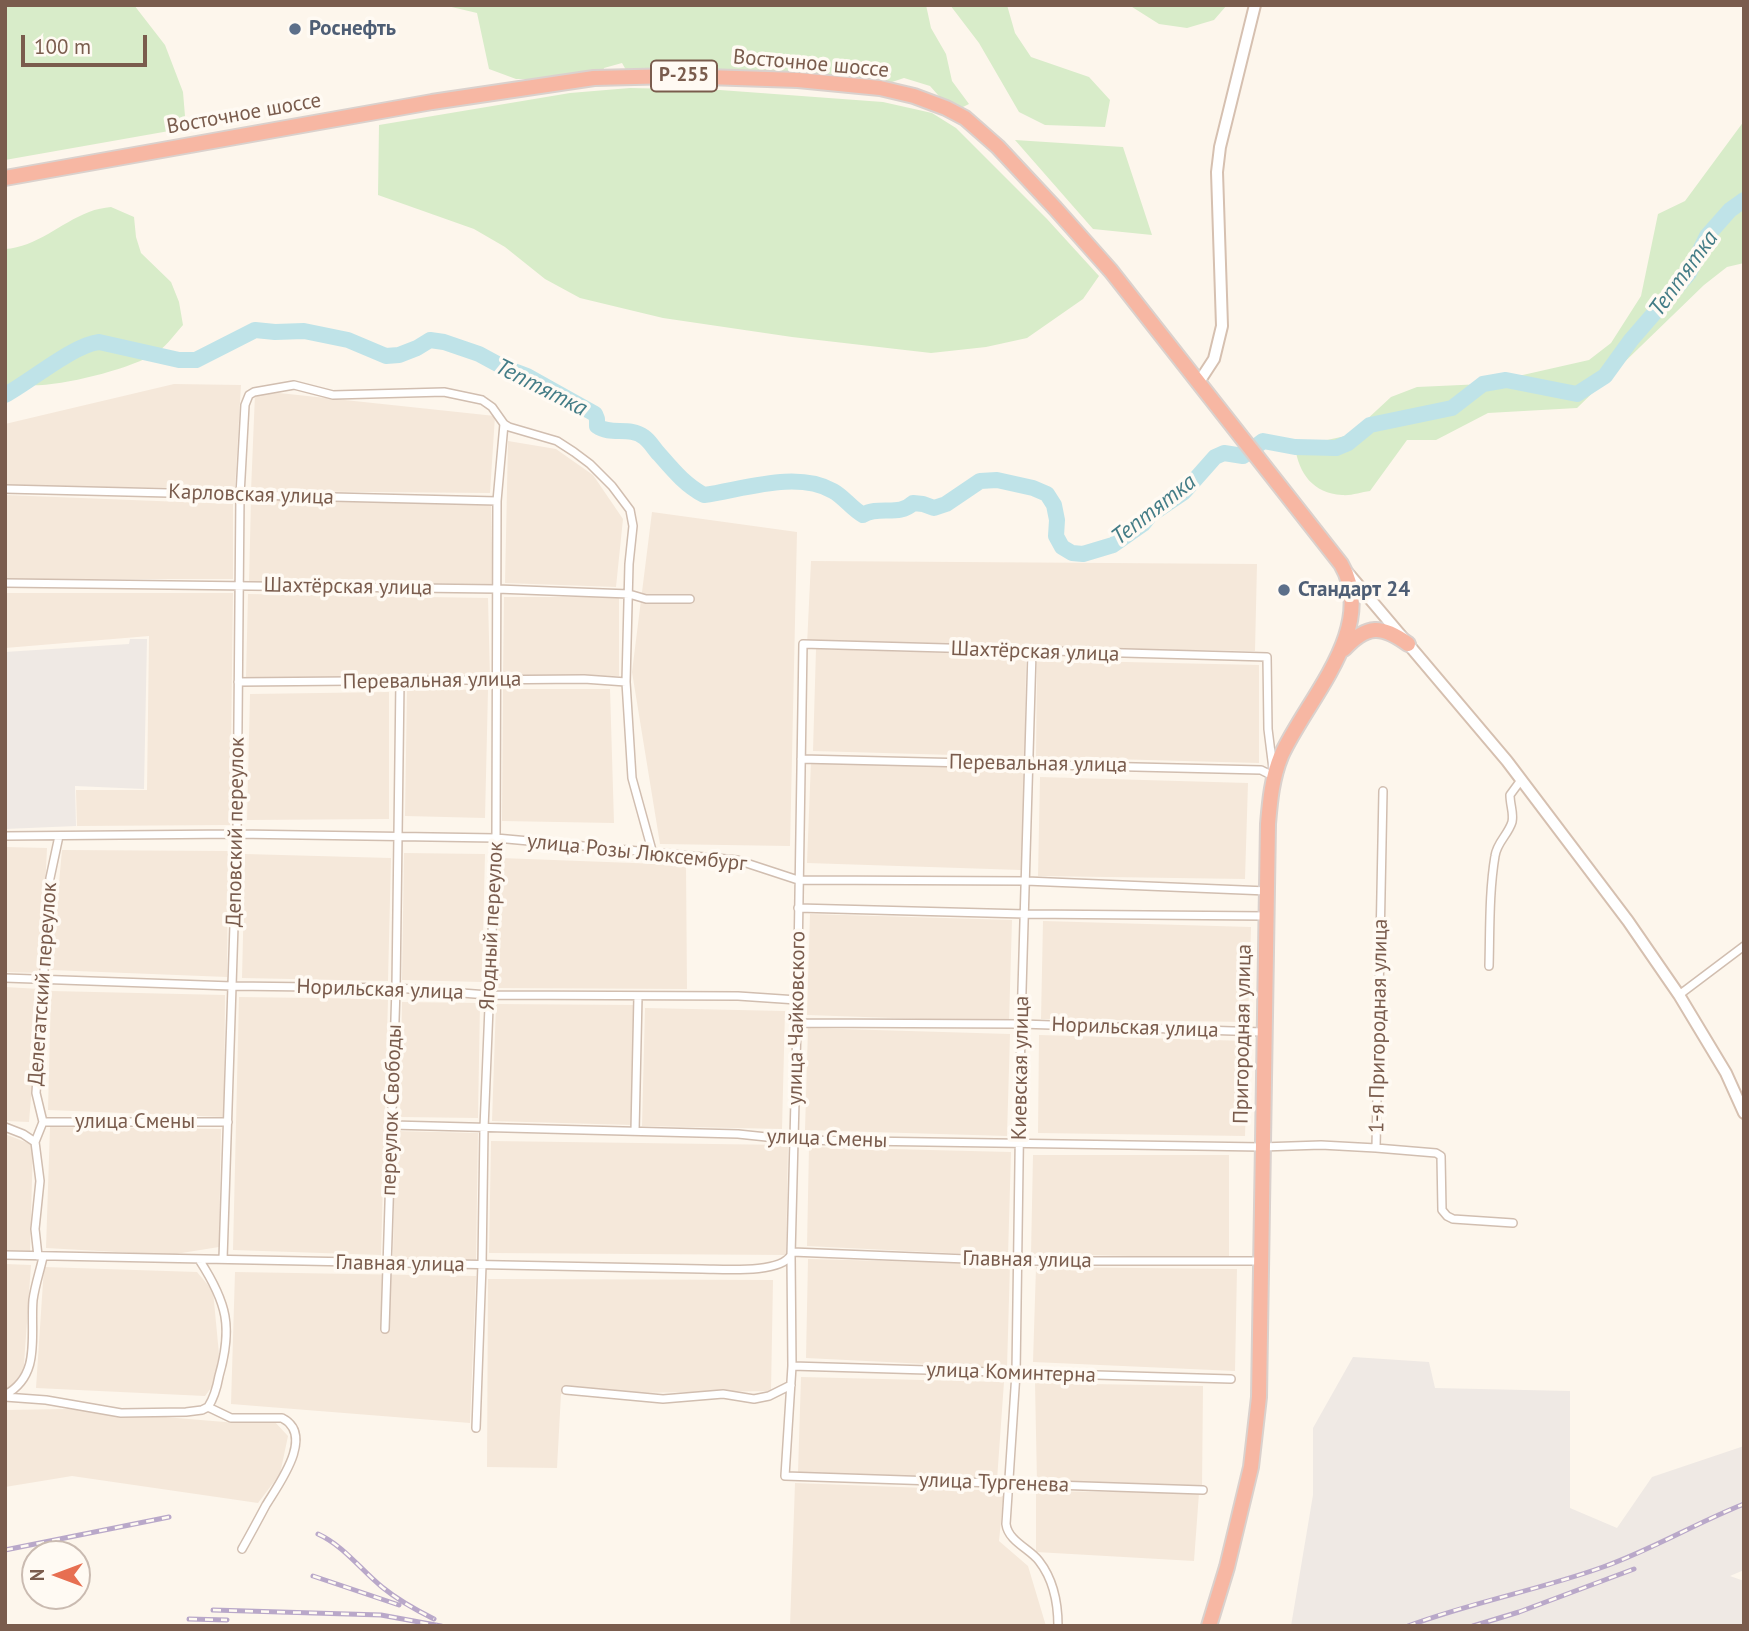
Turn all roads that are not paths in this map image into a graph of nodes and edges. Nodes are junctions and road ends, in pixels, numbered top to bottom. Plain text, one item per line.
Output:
1 (1255, 5) edge
2 (5, 178) edge
3 (1199, 383) junction
4 (504, 424) junction
5 (1276, 481) joint
6 (5, 489) edge
7 (240, 495) junction
8 (497, 501) junction
9 (1343, 568) junction
10 (5, 583) edge
11 (240, 586) junction
12 (497, 589) junction
13 (629, 594) junction
14 (690, 599) dead end
15 (803, 644) joint
16 (1408, 644) junction
17 (1032, 652) junction
18 (1339, 655) junction
19 (400, 681) junction
20 (495, 681) junction
21 (238, 682) junction
22 (626, 682) junction
23 (801, 759) junction
24 (1028, 763) junction
25 (1273, 776) junction
26 (1521, 779) junction
27 (1383, 790) dead end
28 (237, 834) junction
29 (397, 835) junction
30 (5, 836) edge
31 (59, 836) junction
32 (496, 838) junction
33 (653, 854) junction
34 (798, 880) junction
35 (1026, 881) junction
36 (1267, 891) junction
37 (798, 908) junction
38 (1025, 915) junction
39 (1266, 916) junction
40 (1744, 946) edge
41 (1489, 966) dead end
42 (5, 978) edge
43 (44, 980) junction
44 (232, 986) junction
45 (396, 988) junction
46 (488, 995) junction
47 (1679, 995) junction
48 (639, 996) junction
49 (797, 1000) junction
50 (797, 1023) junction
51 (1021, 1024) junction
52 (1264, 1032) junction
53 (1744, 1113) edge
54 (43, 1122) junction
55 (228, 1122) junction
56 (392, 1125) junction
57 (5, 1127) edge
58 (484, 1128) junction
59 (635, 1131) junction
60 (795, 1140) junction
61 (35, 1142) junction
62 (1019, 1145) junction
63 (1262, 1147) junction
64 (1376, 1148) junction
65 (1513, 1223) dead end
66 (791, 1253) junction
67 (5, 1255) edge
68 (40, 1256) junction
69 (223, 1259) junction
70 (200, 1261) junction
71 (1017, 1261) junction
72 (1261, 1261) junction
73 (386, 1264) junction
74 (482, 1265) junction
75 (385, 1329) dead end
76 (792, 1366) junction
77 (1016, 1373) junction
78 (1231, 1379) dead end
79 (791, 1385) junction
80 (566, 1390) dead end
81 (5, 1396) edge
82 (208, 1407) junction
83 (476, 1428) dead end
84 (785, 1476) joint
85 (1010, 1483) junction
86 (1203, 1490) dead end
87 (242, 1549) dead end
88 (1058, 1626) edge
89 (1209, 1626) edge

1 - 3 street
2 - 3 highway, Восточное шоссе / Р-255
3 - 5 highway, Восточное шоссе / Р-255
4 - 7 street, Деповский переулок
4 - 8 street, Ягодный переулок
4 - 13 street
5 - 9 highway, Пригородная улица
6 - 7 street, Карловская улица
7 - 8 street, Карловская улица
7 - 11 street, Деповский переулок
8 - 12 street, Ягодный переулок
9 - 16 street
9 - 18 highway, Пригородная улица
10 - 11 street, Шахтёрская улица
11 - 12 street, Шахтёрская улица
11 - 21 street, Деповский переулок
12 - 13 street, Шахтёрская улица
12 - 20 street, Ягодный переулок
13 - 14 street, Шахтёрская улица
13 - 22 street
15 - 17 street, Шахтёрская улица
15 - 23 street, улица Чайковского
16 - 18 highway
16 - 26 street
17 - 24 street, Киевская улица
17 - 25 street, Шахтёрская улица
18 - 25 highway, Пригородная улица
19 - 20 street, Перевальная улица
19 - 21 street, Перевальная улица
19 - 29 street, переулок Свободы
20 - 22 street, Перевальная улица
20 - 32 street, Ягодный переулок
21 - 28 street, Деповский переулок
22 - 33 street
23 - 24 street, Перевальная улица
23 - 34 street, улица Чайковского
24 - 25 street, Перевальная улица
24 - 35 street, Киевская улица
25 - 36 highway, Пригородная улица
26 - 41 street
26 - 47 street
27 - 64 street, 1-я Пригородная улица
28 - 29 street, улица Розы Люксембург
28 - 31 street, улица Розы Люксембург
28 - 44 street, Деповский переулок
29 - 32 street, улица Розы Люксембург
29 - 45 street, переулок Свободы
30 - 31 street, улица Розы Люксембург
31 - 43 street, Делегатский переулок
32 - 33 street, улица Розы Люксембург
32 - 46 street, Ягодный переулок
33 - 34 street, улица Розы Люксембург
34 - 35 street, улица Розы Люксембург
34 - 37 street, улица Чайковского
35 - 36 street, улица Розы Люксембург
35 - 38 street, Киевская улица
36 - 39 highway, Пригородная улица
37 - 38 street
37 - 49 street, улица Чайковского
38 - 39 street
38 - 51 street, Киевская улица
39 - 52 highway, Пригородная улица
40 - 47 street
42 - 43 street, Норильская улица
43 - 44 street, Норильская улица
43 - 54 street, Делегатский переулок
44 - 45 street, Норильская улица
44 - 55 street, Деповский переулок
45 - 46 street, Норильская улица
45 - 56 street, переулок Свободы
46 - 48 street, Норильская улица
46 - 58 street, Ягодный переулок
47 - 53 street
48 - 49 street, Норильская улица
48 - 59 street
49 - 50 street, улица Чайковского
50 - 51 street, Норильская улица
50 - 60 street, улица Чайковского
51 - 52 street, Норильская улица
51 - 62 street, Киевская улица
52 - 63 highway, Пригородная улица
54 - 55 street, улица Смены
54 - 61 street
55 - 69 street, Деповский переулок
56 - 58 street, улица Смены
56 - 73 street, переулок Свободы
57 - 61 street
58 - 59 street, улица Смены
58 - 74 street, Ягодный переулок
59 - 60 street, улица Смены
60 - 62 street, улица Смены
60 - 66 street, улица Чайковского
61 - 68 street
62 - 63 street, улица Смены
62 - 71 street, Киевская улица
63 - 64 street, 1-я Пригородная улица
63 - 72 highway, Пригородная улица
64 - 65 street
66 - 71 street, Главная улица
66 - 74 street, Главная улица
66 - 76 street, улица Чайковского
67 - 68 street, Главная улица
68 - 70 street, Главная улица
68 - 81 street
69 - 70 street, Главная улица
69 - 73 street, Главная улица
70 - 82 street
71 - 72 street, Главная улица
71 - 77 street, Киевская улица
72 - 89 highway, Пригородная улица
73 - 74 street, Главная улица
73 - 75 street, переулок Свободы
74 - 83 street, Ягодный переулок
76 - 77 street, улица Коминтерна
76 - 79 street, улица Чайковского
77 - 78 street, улица Коминтерна
77 - 85 street, Киевская улица
79 - 80 street
79 - 84 street, улица Чайковского
81 - 82 street
82 - 87 street
84 - 85 street, улица Тургенева
85 - 86 street, улица Тургенева
85 - 88 street, Киевская улица

